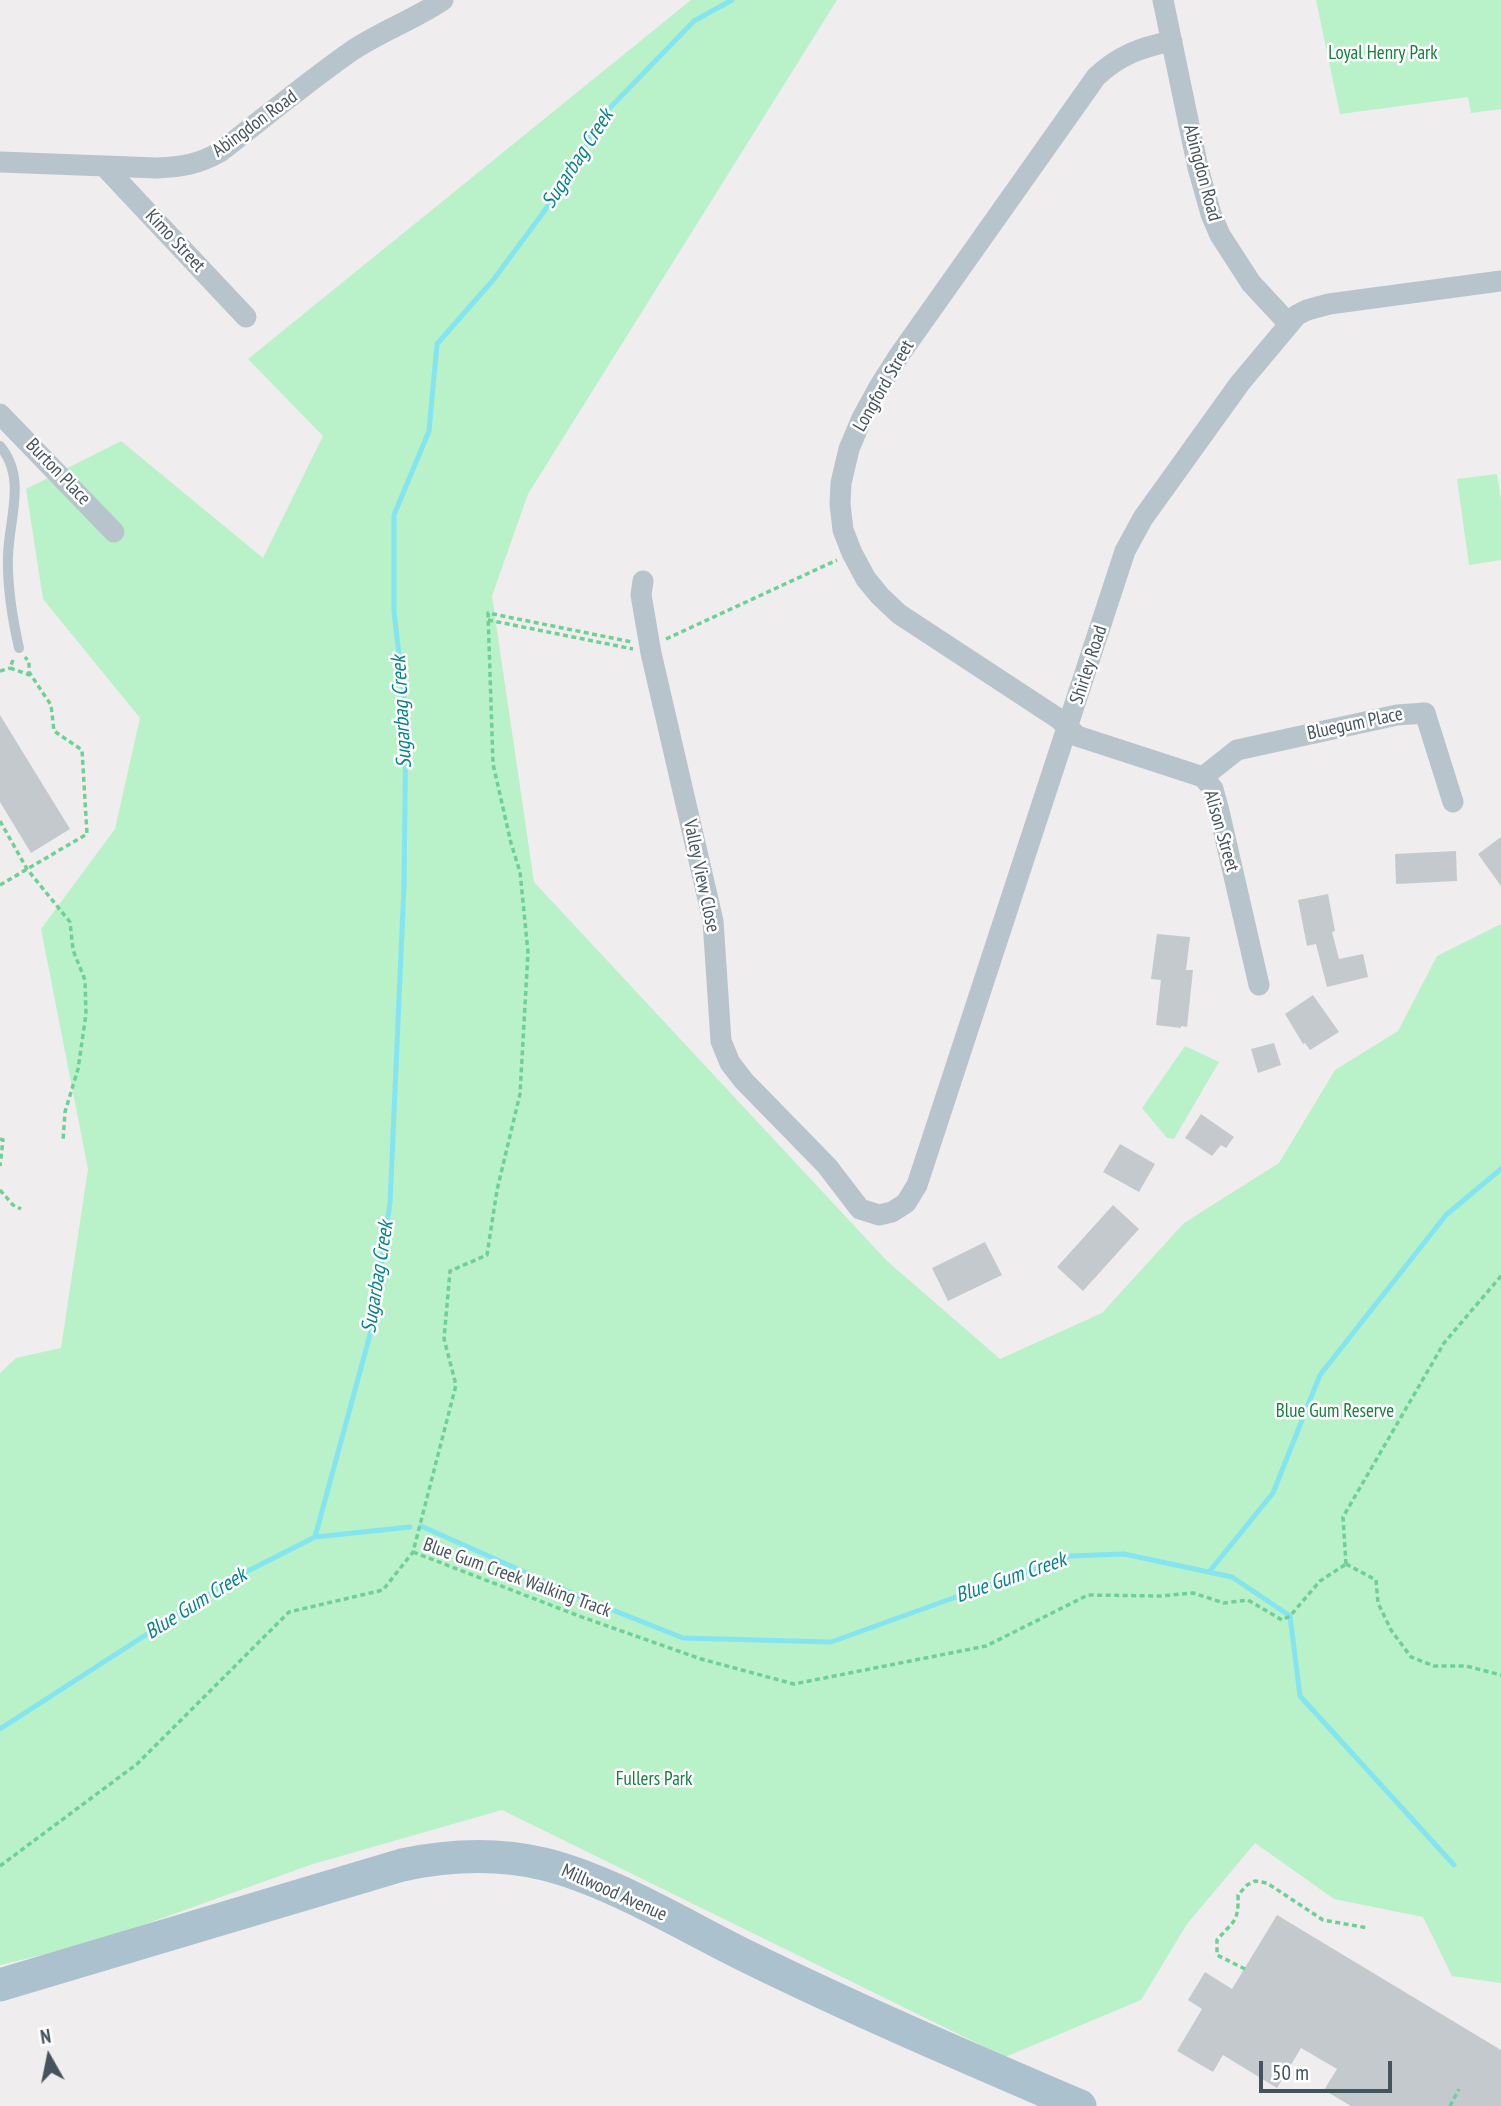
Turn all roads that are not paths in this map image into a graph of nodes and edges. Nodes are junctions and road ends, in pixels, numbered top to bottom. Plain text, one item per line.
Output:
1 (443, 0) edge
2 (1163, 0) edge
3 (1172, 41) junction
4 (0, 162) edge
5 (104, 166) junction
6 (1501, 281) edge
7 (246, 317) dead end
8 (1289, 324) junction
9 (0, 414) edge
10 (0, 446) edge
11 (114, 532) dead end
12 (643, 581) dead end
13 (19, 648) road end
14 (1068, 728) junction
15 (1203, 777) junction
16 (1453, 802) dead end
17 (1259, 985) dead end
18 (860, 1209) joint
19 (0, 1985) edge
20 (1080, 2106) edge

1 - 5 street, Abingdon Road
2 - 3 street, Abingdon Road
3 - 8 street, Abingdon Road
3 - 14 street, Longford Street
4 - 5 street, Abingdon Road
5 - 7 street, Kimo Street
6 - 8 street, Shirley Road
8 - 14 street, Shirley Road
9 - 11 street, Burton Place
10 - 13 lane
12 - 18 street, Valley View Close
14 - 15 street, Alison Street
14 - 18 street, Shirley Road
15 - 16 street, Bluegum Place
15 - 17 street, Alison Street
19 - 20 main road, Millwood Avenue

